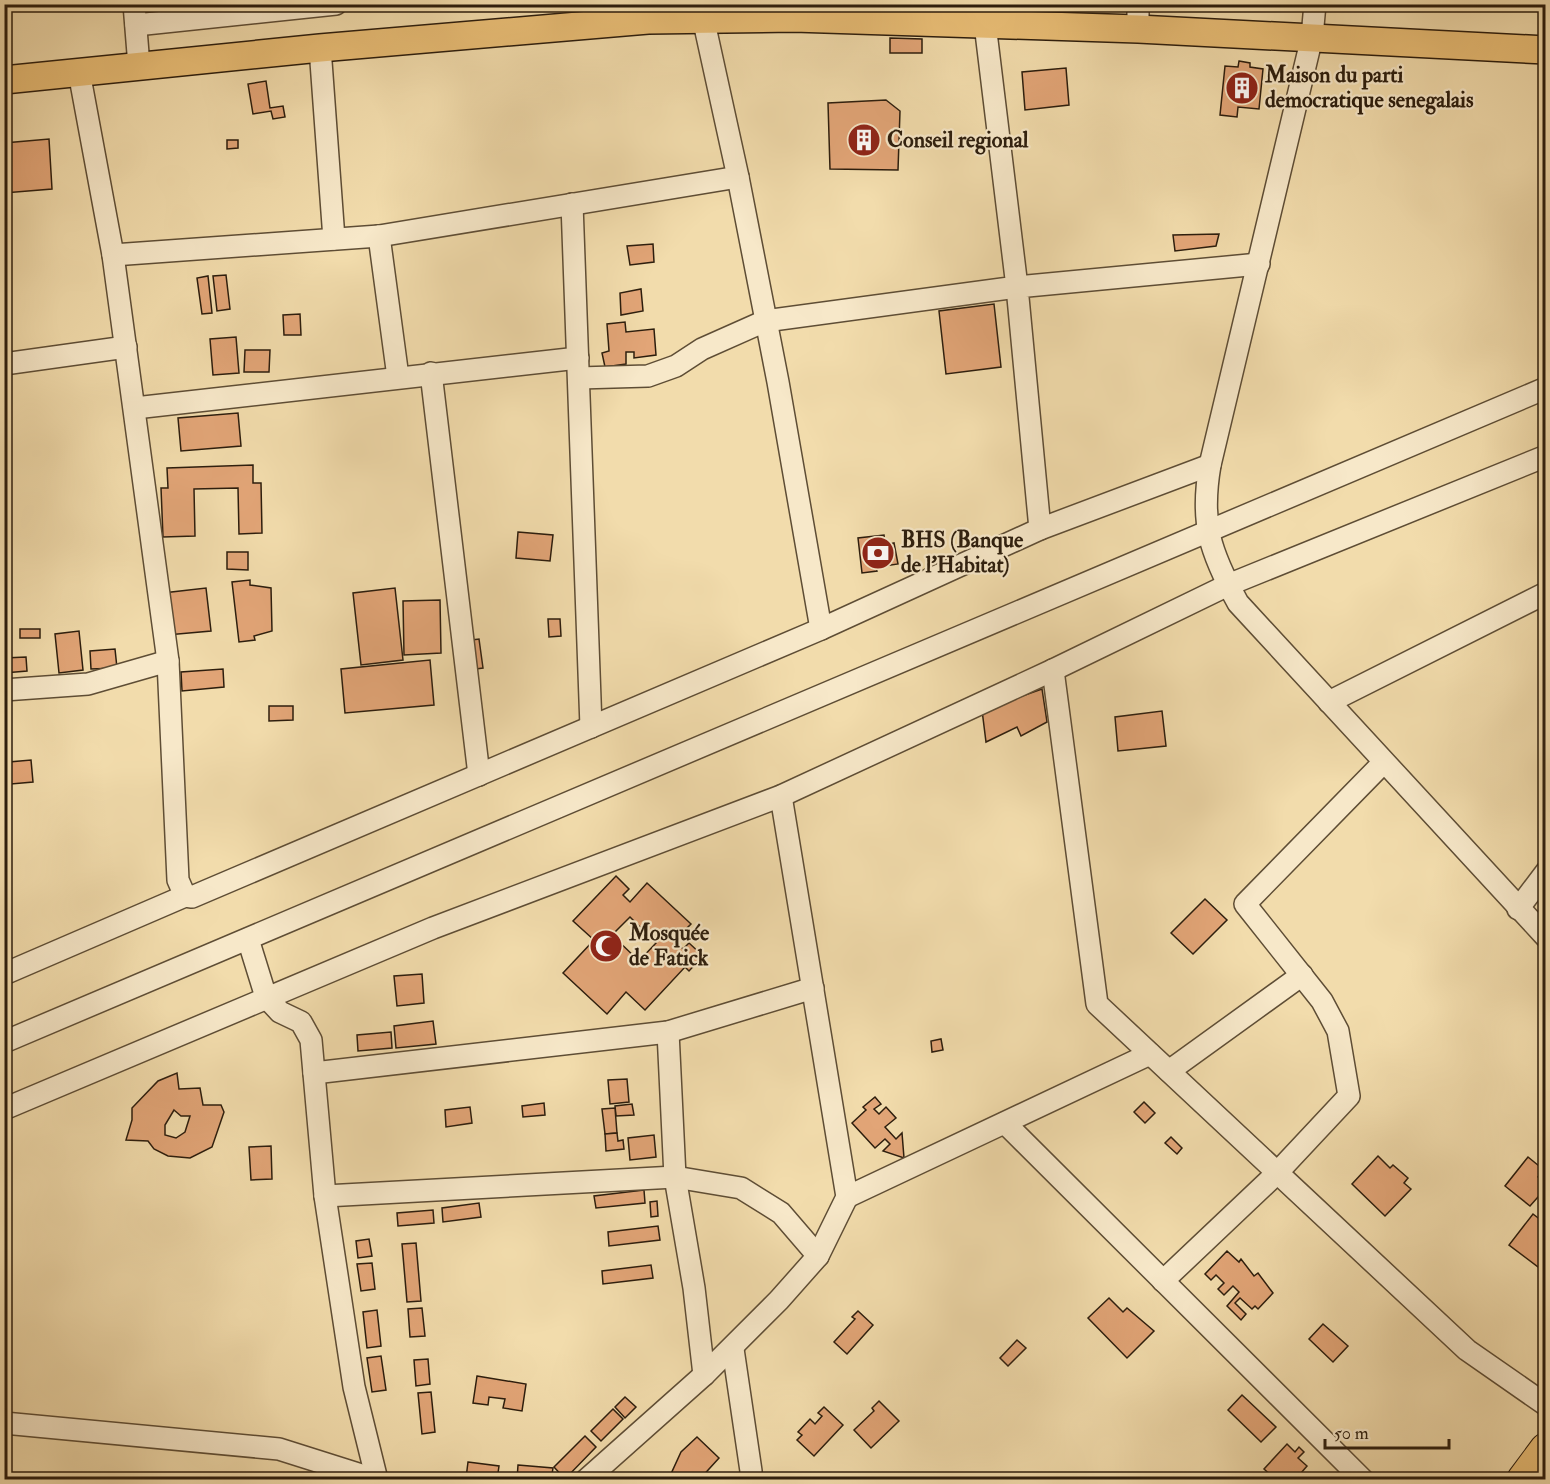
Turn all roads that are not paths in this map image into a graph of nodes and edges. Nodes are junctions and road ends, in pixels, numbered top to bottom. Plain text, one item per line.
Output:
1 (336, 4) edge
2 (1315, 4) edge
3 (702, 11) edge
4 (880, 13) edge
5 (135, 15) edge
6 (1138, 17) edge
7 (985, 24) junction
8 (1312, 37) junction
9 (321, 48) junction
10 (1545, 50) edge
11 (139, 66) junction
12 (79, 72) junction
13 (4, 80) edge
14 (738, 177) junction
15 (572, 204) junction
16 (380, 236) junction
17 (334, 239) junction
18 (114, 255) junction
19 (1259, 264) junction
20 (1017, 287) junction
21 (765, 321) junction
22 (126, 347) junction
23 (4, 364) edge
24 (578, 368) junction
25 (431, 373) junction
26 (398, 377) junction
27 (1545, 388) edge
28 (135, 408) junction
29 (1545, 456) edge
30 (1210, 465) junction
31 (1040, 530) junction
32 (1206, 530) junction
33 (1228, 585) junction
34 (1545, 593) edge
35 (821, 629) junction
36 (168, 662) junction
37 (1053, 670) junction
38 (4, 690) edge
39 (1329, 702) junction
40 (591, 728) junction
41 (1383, 763) junction
42 (480, 775) junction
43 (781, 796) junction
44 (1545, 872) edge
45 (186, 896) junction
46 (1518, 909) junction
47 (1545, 937) edge
48 (248, 939) junction
49 (4, 974) edge
50 (1302, 975) junction
51 (813, 988) junction
52 (266, 997) junction
53 (668, 1032) junction
54 (4, 1042) edge
55 (1150, 1054) junction
56 (1169, 1071) junction
57 (314, 1073) junction
58 (4, 1109) edge
59 (1005, 1123) junction
60 (1276, 1174) junction
61 (675, 1177) junction
62 (326, 1196) junction
63 (848, 1197) junction
64 (818, 1256) junction
65 (1163, 1281) junction
66 (733, 1349) junction
67 (704, 1375) junction
68 (1545, 1405) edge
69 (4, 1424) edge
70 (1545, 1449) edge
71 (377, 1479) edge
72 (586, 1479) edge
73 (750, 1479) edge
74 (1363, 1479) edge
75 (1522, 1479) edge

1 - 5 street
2 - 8 street
3 - 4 main road
3 - 9 main road
3 - 14 street
4 - 7 main road
5 - 11 street
6 - 7 main road
6 - 8 main road
7 - 20 street
8 - 10 main road
8 - 19 street
9 - 11 main road
9 - 17 street
11 - 12 main road
12 - 13 main road
12 - 18 street
14 - 15 street
14 - 21 street
15 - 16 street
15 - 24 street
16 - 17 street
16 - 26 street
17 - 18 street
18 - 22 street
19 - 20 street
19 - 30 street
20 - 21 street
20 - 31 street
21 - 24 street
21 - 35 street
22 - 23 street
22 - 28 street
24 - 25 street
24 - 40 street
25 - 26 street
25 - 42 street
26 - 28 street
27 - 32 street
28 - 36 street
29 - 33 street
30 - 31 street
30 - 32 street
31 - 35 street
32 - 33 street
32 - 48 street
33 - 37 street
33 - 39 street
34 - 39 street
35 - 40 street
36 - 38 street
36 - 45 street
37 - 43 street
37 - 55 street
39 - 41 street
40 - 42 street
41 - 46 street
41 - 50 street
42 - 45 street
43 - 51 street
43 - 52 street
44 - 46 street
45 - 49 street
46 - 47 street
48 - 52 street
48 - 54 street
50 - 56 street
50 - 60 street
51 - 53 street
51 - 63 street
52 - 57 street
52 - 58 street
53 - 57 street
53 - 61 street
55 - 56 street
55 - 59 street
56 - 60 street
57 - 62 street
59 - 63 street
59 - 65 street
60 - 65 street
60 - 68 street
61 - 62 street
61 - 64 street
61 - 67 street
62 - 71 street
63 - 64 street
64 - 66 street
65 - 74 street
66 - 67 street
66 - 73 street
67 - 72 street
69 - 71 street
70 - 75 highway

